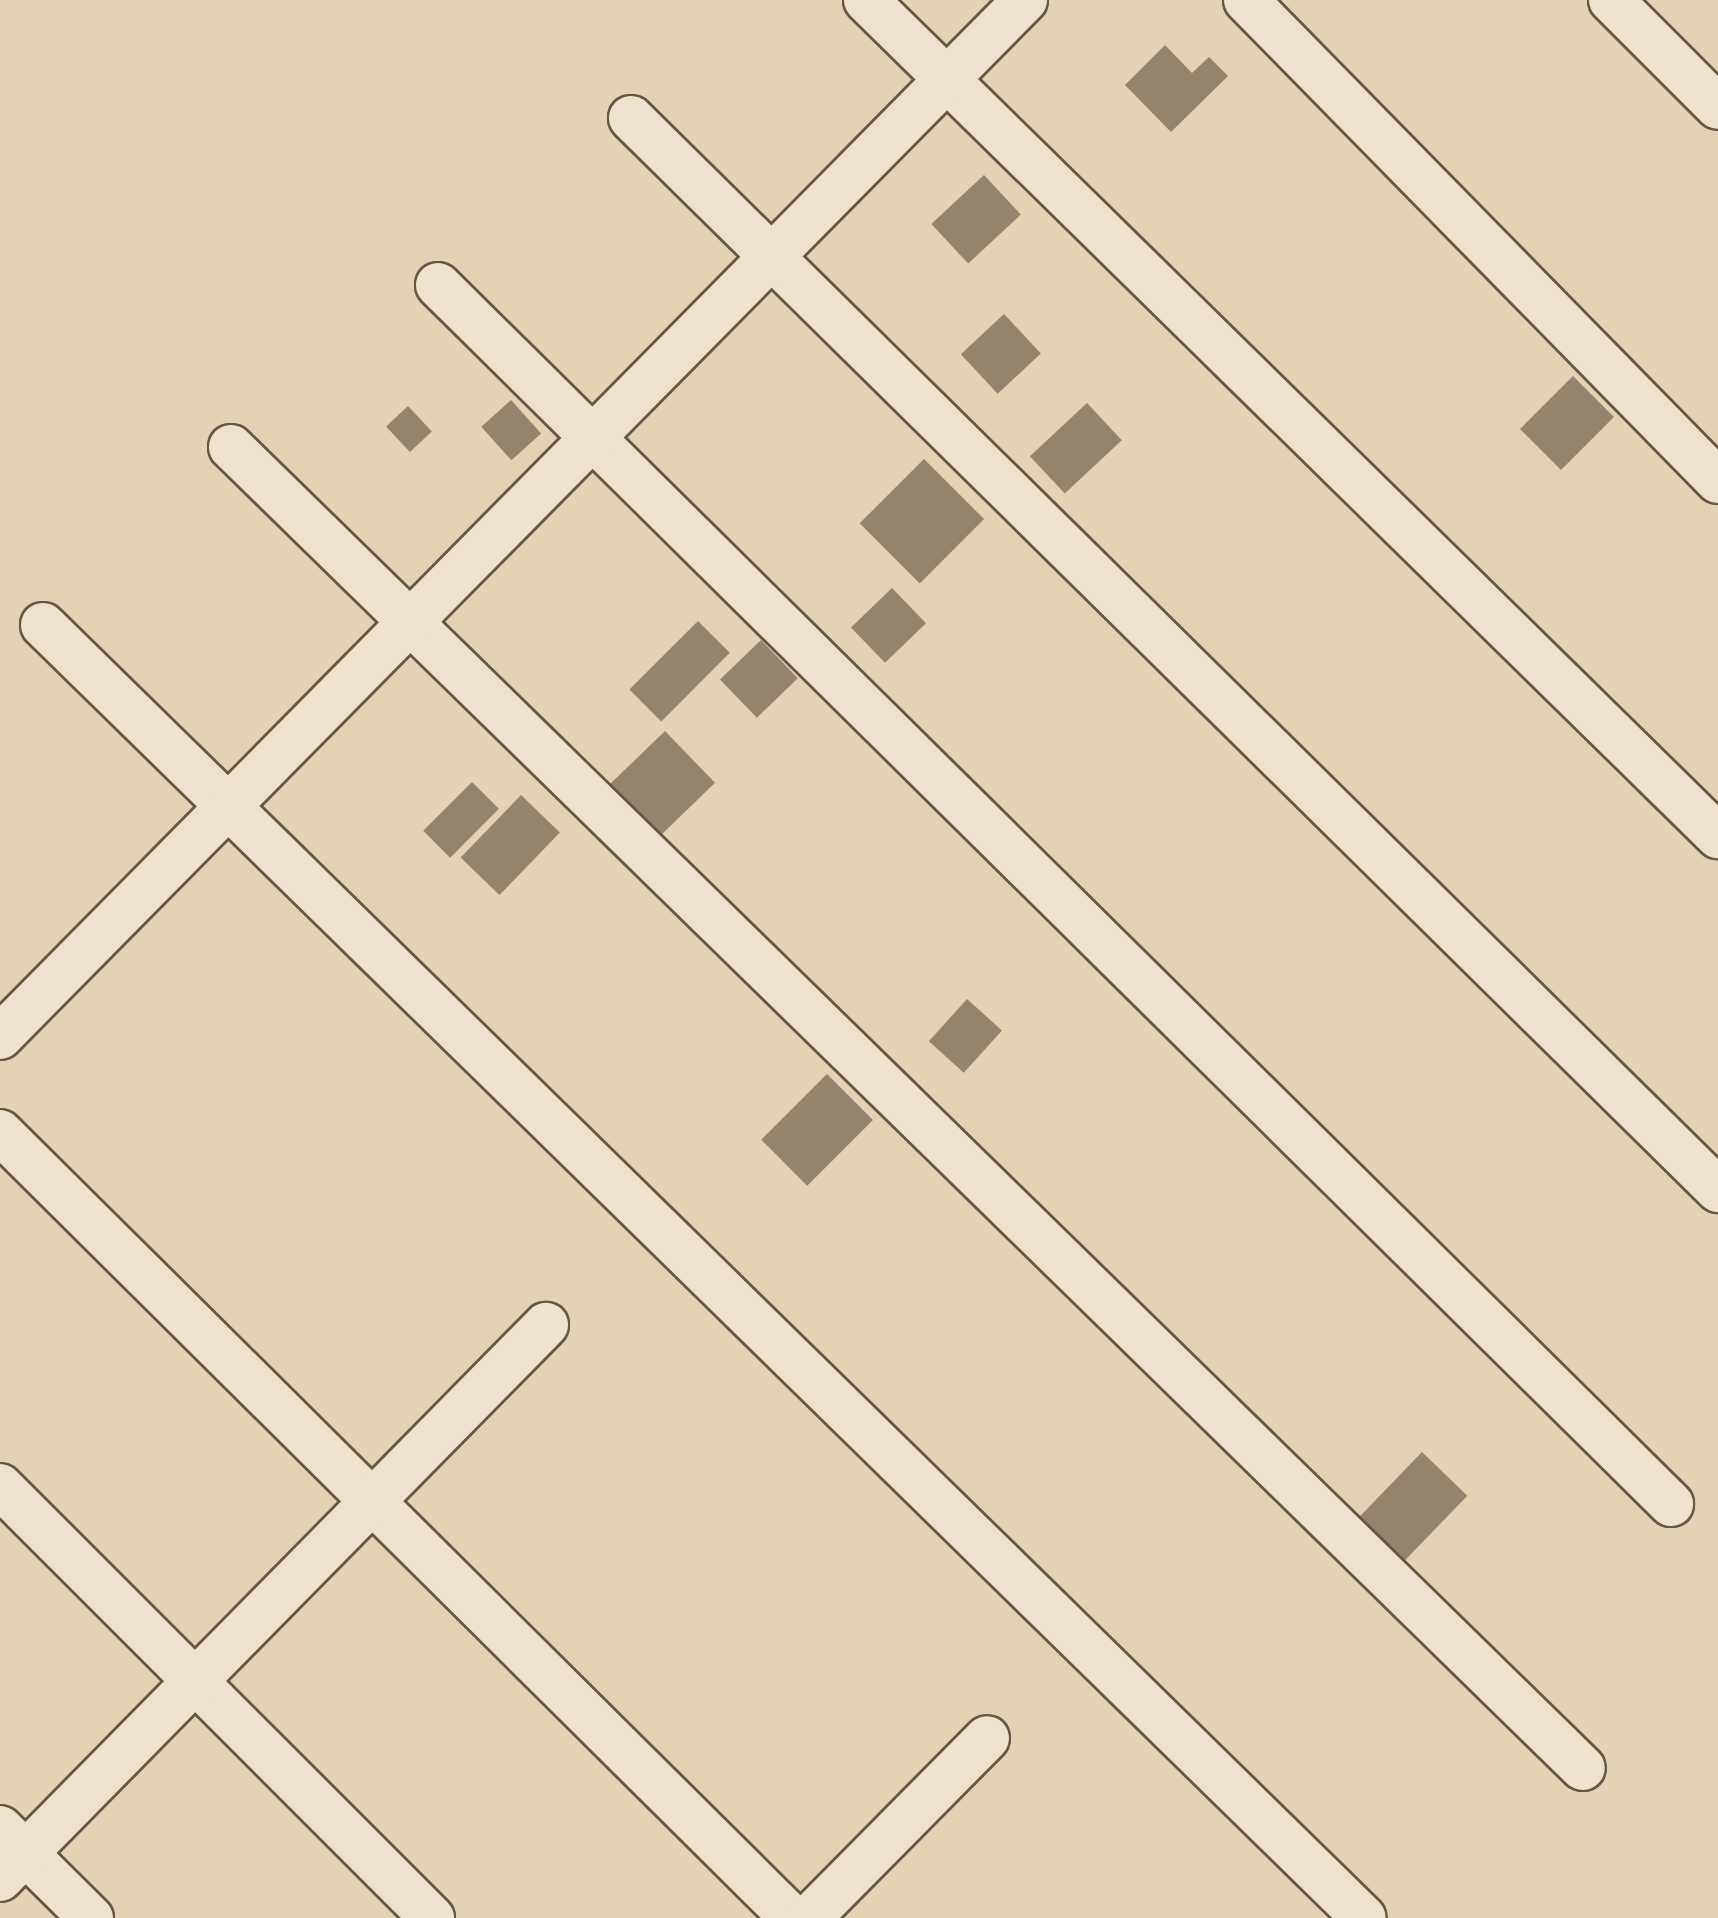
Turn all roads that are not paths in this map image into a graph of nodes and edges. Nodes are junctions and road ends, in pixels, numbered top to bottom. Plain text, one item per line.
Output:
1 (866, 0) edge
2 (1025, 0) edge
3 (1246, 0) edge
4 (1611, 0) edge
5 (947, 80) junction
6 (1718, 107) edge
7 (631, 118) dead end
8 (772, 257) junction
9 (438, 285) dead end
10 (593, 438) junction
11 (231, 447) dead end
12 (1718, 481) edge
13 (410, 622) junction
14 (43, 625) dead end
15 (228, 806) junction
16 (1718, 836) edge
17 (0, 1037) edge
18 (0, 1132) edge
19 (1718, 1190) edge
20 (546, 1325) dead end
21 (0, 1486) edge
22 (372, 1501) junction
23 (1671, 1504) dead end
24 (195, 1681) junction
25 (987, 1738) dead end
26 (1583, 1768) dead end
27 (9, 1854) edge
28 (91, 1918) edge
29 (432, 1918) edge
30 (792, 1918) edge
31 (809, 1918) edge
32 (1364, 1918) edge

1 - 5 street
2 - 5 street
3 - 12 street
4 - 6 street
5 - 8 street
5 - 16 street
7 - 8 street
8 - 10 street
8 - 19 street
9 - 10 street
10 - 13 street
10 - 23 street
11 - 13 street
13 - 15 street
13 - 26 street
14 - 15 street
15 - 17 street
15 - 32 street
18 - 22 street
20 - 22 street
21 - 24 street
22 - 24 street
22 - 30 street
24 - 27 street
24 - 29 street
25 - 31 street
27 - 28 street

